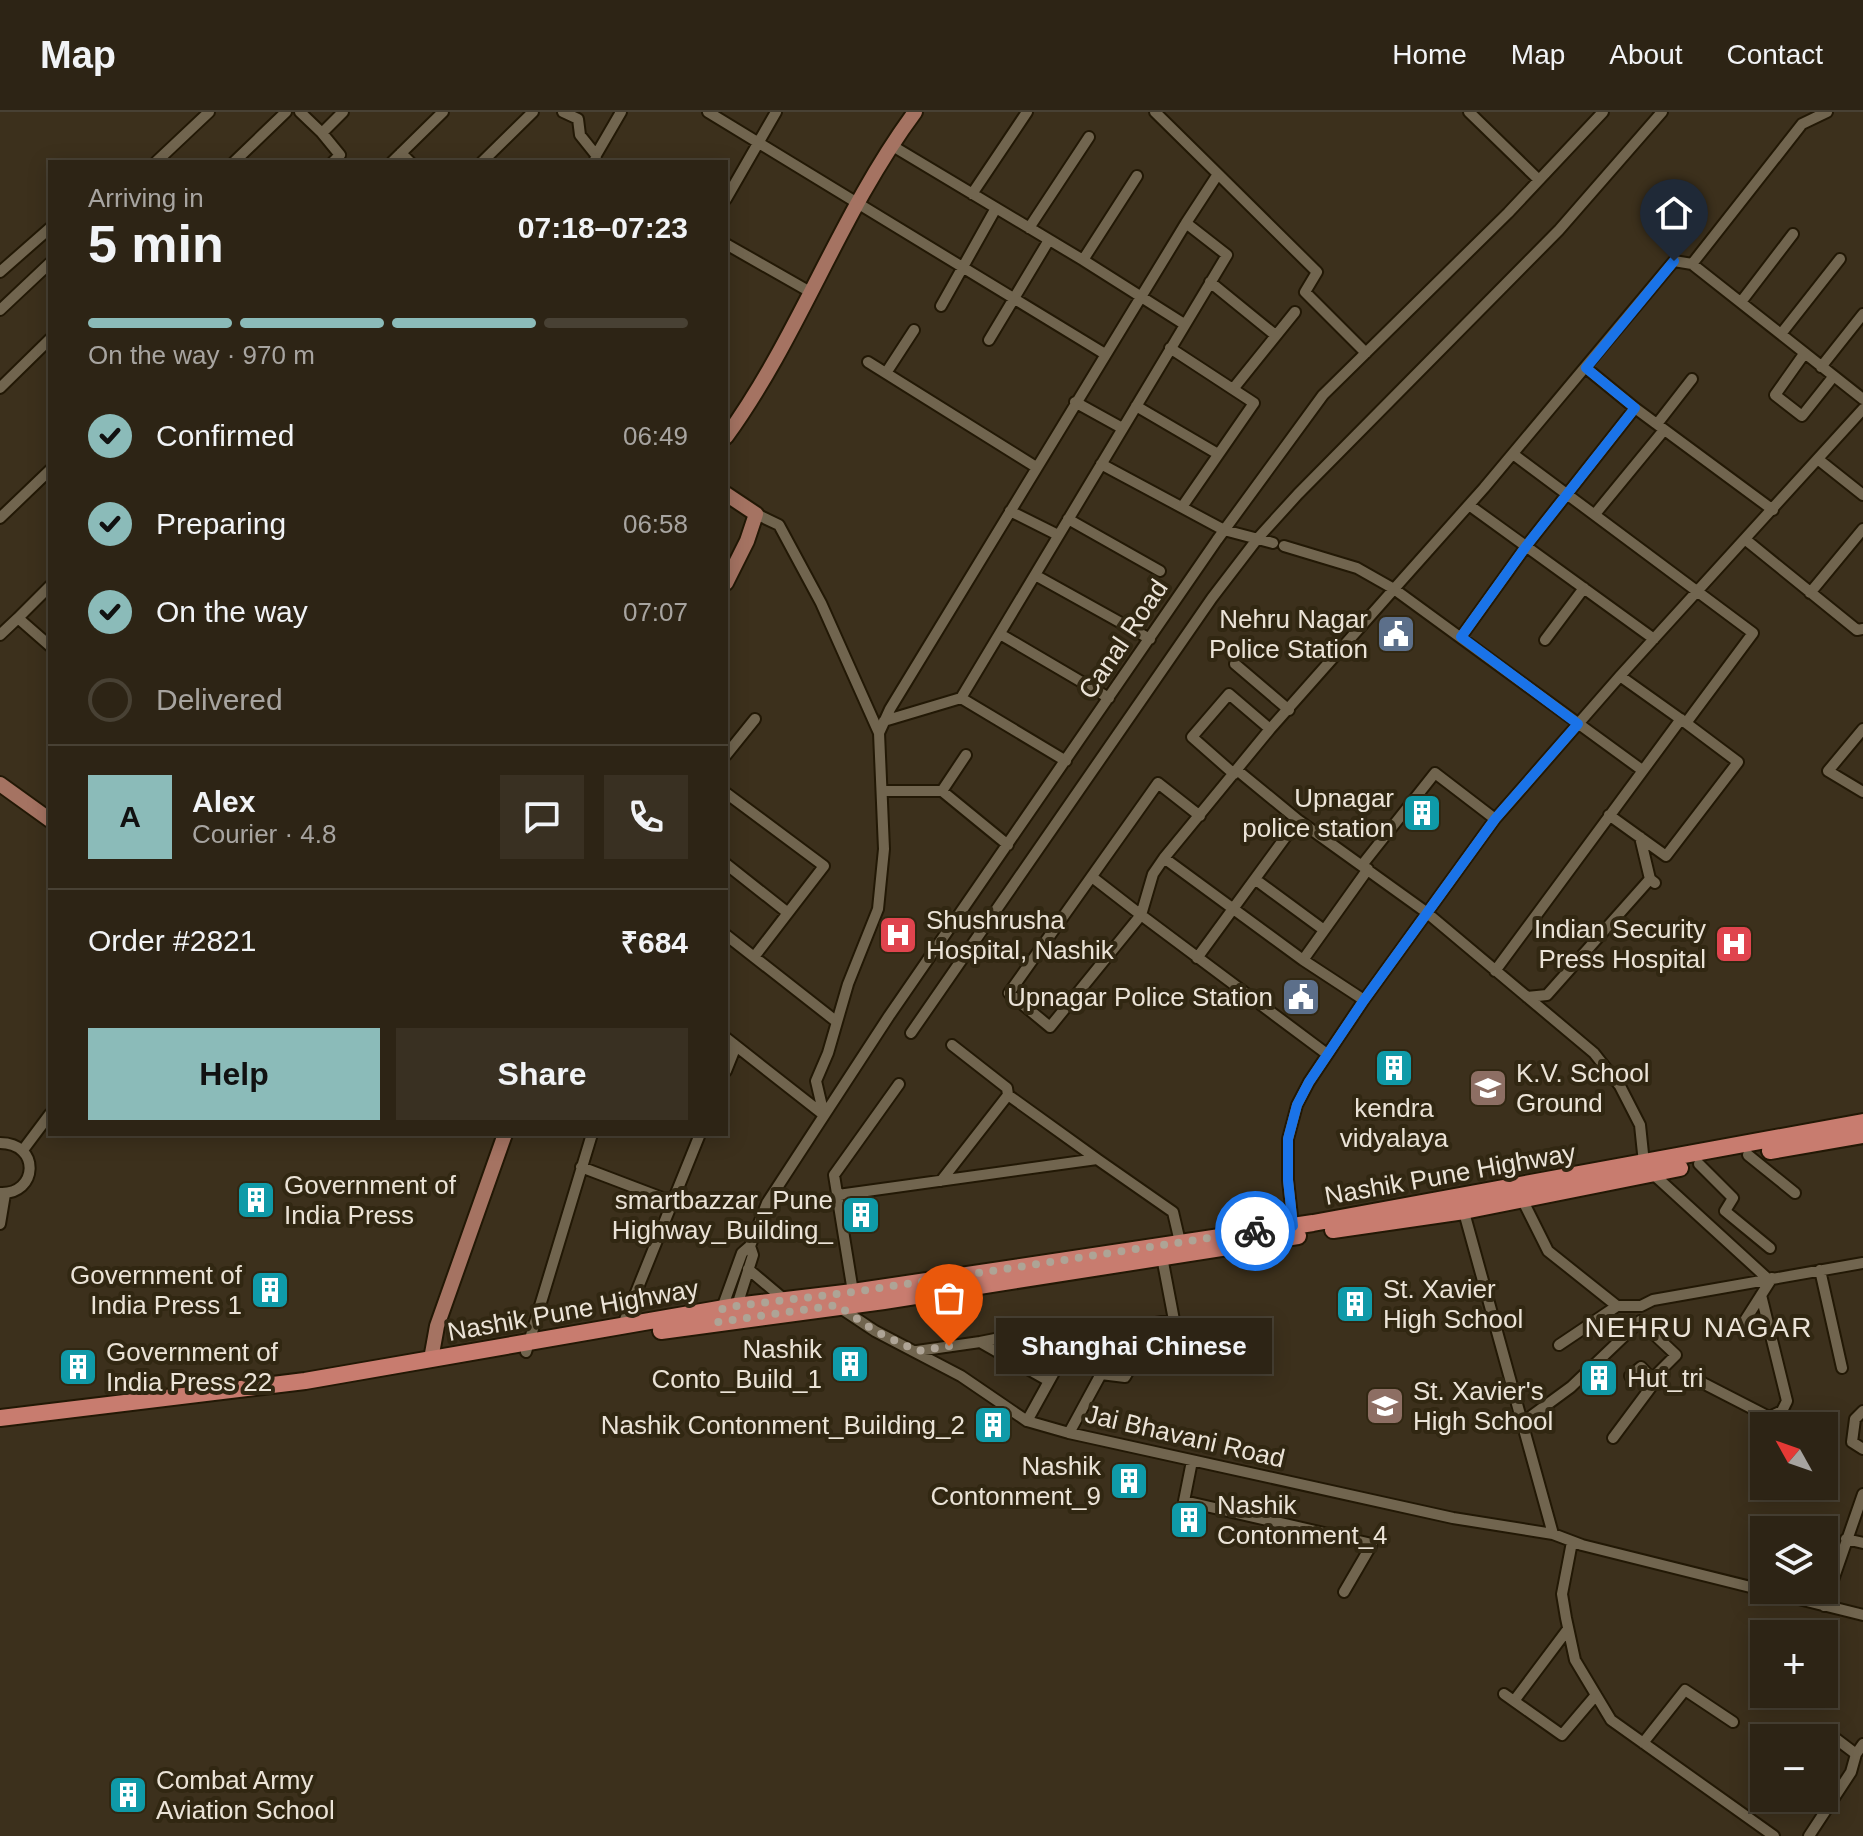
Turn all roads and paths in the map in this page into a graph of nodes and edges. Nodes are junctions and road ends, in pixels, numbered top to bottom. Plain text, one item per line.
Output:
1 (209, 112) edge
2 (286, 112) edge
3 (300, 112) edge
4 (343, 112) edge
5 (443, 112) edge
6 (533, 112) edge
7 (563, 112) edge
8 (621, 112) edge
9 (708, 112) edge
10 (776, 112) edge
11 (915, 112) edge
12 (1027, 112) edge
13 (1155, 112) edge
14 (1603, 112) edge
15 (1662, 112) edge
16 (1827, 112) edge
17 (1472, 113) edge
18 (322, 133) junction
19 (1089, 137) dead end
20 (759, 143) junction
21 (891, 145) junction
22 (401, 153) junction
23 (595, 158) edge
24 (158, 160) edge
25 (236, 160) edge
26 (335, 160) edge
27 (394, 160) edge
28 (408, 160) edge
29 (484, 160) edge
30 (1218, 174) junction
31 (1137, 176) dead end
32 (1539, 180) junction
33 (972, 194) junction
34 (728, 196) edge
35 (857, 203) junction
36 (996, 208) junction
37 (1186, 223) junction
38 (1029, 228) junction
39 (48, 230) edge
40 (1793, 234) dead end
41 (1049, 240) junction
42 (728, 245) edge
43 (1840, 259) dead end
44 (1083, 260) junction
45 (1692, 264) junction
46 (48, 265) edge
47 (963, 267) junction
48 (0, 272) edge
49 (1210, 282) junction
50 (812, 293) junction
51 (1014, 297) junction
52 (1140, 298) junction
53 (1741, 302) junction
54 (941, 306) dead end
55 (0, 310) edge
56 (1295, 312) dead end
57 (1863, 314) edge
58 (1184, 324) junction
59 (914, 330) dead end
60 (1274, 334) junction
61 (1781, 334) junction
62 (989, 340) dead end
63 (48, 341) edge
64 (1170, 348) junction
65 (1366, 353) junction
66 (1105, 354) junction
67 (1804, 354) junction
68 (868, 362) dead end
69 (1821, 367) junction
70 (1586, 368) junction
71 (886, 373) junction
72 (1833, 377) junction
73 (1692, 379) dead end
74 (0, 388) edge
75 (1233, 389) junction
76 (1863, 399) edge
77 (1075, 402) junction
78 (1136, 406) junction
79 (1635, 408) junction
80 (1863, 409) edge
81 (1859, 422) edge
82 (1660, 427) junction
83 (1122, 428) junction
84 (728, 434) edge
85 (1218, 454) junction
86 (1513, 454) junction
87 (1819, 460) junction
88 (1101, 464) junction
89 (1036, 467) junction
90 (48, 472) edge
91 (1568, 494) junction
92 (728, 495) edge
93 (1863, 495) edge
94 (1469, 505) junction
95 (1182, 507) junction
96 (1773, 510) junction
97 (1010, 511) junction
98 (756, 514) junction
99 (1595, 514) junction
100 (0, 518) edge
101 (1068, 519) junction
102 (1863, 529) edge
103 (1224, 530) junction
104 (1058, 535) junction
105 (1258, 538) junction
106 (1746, 540) junction
107 (1527, 545) junction
108 (1160, 571) dead end
109 (1035, 575) junction
110 (728, 579) edge
111 (48, 588) edge
112 (1584, 588) junction
113 (1394, 589) junction
114 (1699, 591) junction
115 (1810, 593) junction
116 (18, 618) junction
117 (1863, 629) edge
118 (1000, 634) junction
119 (0, 635) edge
120 (1461, 637) junction
121 (1150, 639) junction
122 (1654, 639) junction
123 (1545, 640) dead end
124 (48, 644) edge
125 (1235, 664) dead end
126 (1620, 676) junction
127 (961, 698) junction
128 (1109, 698) junction
129 (1289, 710) junction
130 (755, 719) dead end
131 (884, 721) junction
132 (1683, 721) junction
133 (1578, 724) junction
134 (1270, 729) junction
135 (1863, 729) edge
136 (879, 733) junction
137 (728, 753) edge
138 (966, 755) dead end
139 (1066, 761) junction
140 (1642, 770) junction
141 (1236, 772) junction
142 (0, 784) edge
143 (882, 791) junction
144 (942, 791) junction
145 (1863, 792) edge
146 (728, 794) edge
147 (1609, 815) junction
148 (1200, 816) junction
149 (48, 819) edge
150 (1495, 819) junction
151 (1298, 820) junction
152 (1640, 837) junction
153 (1008, 845) junction
154 (1164, 858) junction
155 (728, 866) edge
156 (1365, 867) junction
157 (1092, 877) junction
158 (1256, 880) junction
159 (1233, 908) junction
160 (1426, 912) junction
161 (788, 913) junction
162 (1141, 915) junction
163 (1324, 930) junction
164 (728, 937) edge
165 (754, 957) junction
166 (1197, 958) junction
167 (1303, 960) junction
168 (1495, 971) junction
169 (1527, 997) junction
170 (1364, 1000) junction
171 (837, 1022) junction
172 (911, 1033) dead end
173 (728, 1040) edge
174 (952, 1045) dead end
175 (736, 1046) junction
176 (1327, 1054) junction
177 (728, 1066) edge
178 (899, 1084) dead end
179 (1008, 1095) junction
180 (824, 1115) junction
181 (48, 1117) edge
182 (1863, 1122) edge
183 (1863, 1135) edge
184 (504, 1136) edge
185 (591, 1136) edge
186 (699, 1136) edge
187 (0, 1143) edge
188 (23, 1150) junction
189 (1748, 1155) junction
190 (1097, 1159) junction
191 (1699, 1164) junction
192 (581, 1167) junction
193 (1648, 1168) junction
194 (941, 1181) junction
195 (1795, 1193) dead end
196 (2, 1194) edge
197 (838, 1195) junction
198 (1522, 1199) junction
199 (673, 1202) junction
200 (1462, 1204) junction
201 (0, 1224) edge
202 (1293, 1226) junction
203 (1180, 1242) junction
204 (750, 1246) junction
205 (1770, 1248) dead end
206 (1162, 1257) junction
207 (1863, 1263) edge
208 (748, 1269) junction
209 (1820, 1270) junction
210 (1770, 1279) junction
211 (853, 1292) junction
212 (1761, 1295) junction
213 (785, 1300) junction
214 (1653, 1300) junction
215 (837, 1305) junction
216 (1617, 1306) junction
217 (727, 1315) junction
218 (1640, 1321) junction
219 (1744, 1322) dead end
220 (622, 1327) junction
221 (980, 1342) junction
222 (1559, 1345) dead end
223 (527, 1347) junction
224 (917, 1351) junction
225 (431, 1359) junction
226 (1842, 1368) dead end
227 (1630, 1376) dead end
228 (1652, 1379) junction
229 (1697, 1380) dead end
230 (1049, 1381) junction
231 (1863, 1411) edge
232 (0, 1418) edge
233 (1027, 1421) junction
234 (1522, 1423) junction
235 (0, 1429) edge
236 (1069, 1433) junction
237 (1613, 1438) dead end
238 (1863, 1449) edge
239 (1192, 1461) junction
240 (1863, 1494) edge
241 (1553, 1534) junction
242 (1846, 1539) junction
243 (1572, 1542) junction
244 (1863, 1543) edge
245 (1344, 1592) dead end
246 (1824, 1606) junction
247 (1863, 1615) edge
248 (1568, 1629) junction
249 (1504, 1694) dead end
250 (1596, 1695) junction
251 (1514, 1701) junction
252 (1733, 1722) dead end
253 (1838, 1740) edge
254 (1643, 1743) junction
255 (1863, 1744) edge
256 (1856, 1754) junction
257 (1838, 1791) edge
258 (1824, 1812) edge
259 (1774, 1836) edge
260 (1809, 1836) edge

1 - 24 street
2 - 25 street
3 - 18 street
4 - 18 street
5 - 22 street
6 - 29 street
7 - 23 street
8 - 23 street
9 - 20 street
10 - 20 street
11 - 21 main road
12 - 33 street
13 - 30 street
14 - 32 street, Canal Road
15 - 105 street
16 - 45 street
17 - 32 street
18 - 26 street
19 - 38 street
20 - 34 street
20 - 35 street
21 - 33 street
21 - 35 main road
22 - 27 street
22 - 28 street
30 - 37 street
30 - 65 street
31 - 44 street
32 - 65 street, Canal Road
33 - 36 street
35 - 47 street
35 - 50 main road
36 - 38 street
36 - 47 street
37 - 49 street
37 - 52 street
38 - 41 street
39 - 48 street
40 - 53 street
41 - 44 street
41 - 51 street
42 - 50 street
43 - 61 street
44 - 52 street
45 - 53 street
45 - 70 street
46 - 55 street
47 - 51 street
47 - 54 street
49 - 58 street
49 - 60 street
50 - 84 main road
51 - 62 street
51 - 66 street
52 - 58 street
52 - 66 street
53 - 61 street
56 - 60 street
57 - 69 street
58 - 64 street
59 - 71 street
60 - 75 street
61 - 67 street
63 - 74 street
64 - 75 street
64 - 78 street
65 - 103 street, Canal Road
66 - 77 street
67 - 69 street
67 - 72 street
68 - 71 street
69 - 72 street
70 - 79 street
70 - 86 street
71 - 89 street
72 - 76 street
73 - 82 street
75 - 85 street
77 - 83 street
77 - 89 street
78 - 83 street
78 - 85 street
79 - 82 street
79 - 91 street
80 - 81 street
81 - 87 street
82 - 96 street
82 - 99 street
83 - 88 street
85 - 95 street
86 - 91 street
86 - 94 street
87 - 93 street
87 - 96 street
88 - 95 street
88 - 101 street
89 - 97 street
90 - 100 street
91 - 99 street
91 - 107 street
92 - 98 main road
94 - 107 street
94 - 113 street
95 - 103 street
96 - 106 street
97 - 104 street
97 - 131 street
98 - 110 main road
98 - 136 street
99 - 114 street
101 - 104 street
101 - 108 street
102 - 115 street
103 - 105 street
103 - 121 street, Canal Road
104 - 109 street
105 - 113 street
105 - 172 street
106 - 114 street
106 - 115 street
107 - 112 street
107 - 120 street
109 - 118 street
109 - 121 street
111 - 116 street
112 - 122 street
112 - 123 street
113 - 120 street
113 - 129 street
114 - 122 street
114 - 132 street
115 - 117 street
116 - 119 street
116 - 124 street
118 - 127 street
118 - 128 street
120 - 133 street
121 - 128 street, Canal Road
122 - 126 street
125 - 129 street
126 - 132 street
126 - 133 street
127 - 131 street
127 - 139 street
128 - 139 street, Canal Road
129 - 134 street
130 - 137 street
131 - 136 street
132 - 140 street
132 - 152 street
133 - 140 street
133 - 150 street
134 - 141 street
134 - 141 street
135 - 145 street
136 - 143 street
138 - 144 street
139 - 153 street, Canal Road
140 - 147 street
141 - 148 street
141 - 151 street
142 - 149 main road
143 - 144 street
143 - 171 street
144 - 153 street
146 - 161 street
147 - 152 street
147 - 168 street
148 - 154 street
148 - 157 street
150 - 156 street
150 - 160 street
151 - 156 street
151 - 158 street
152 - 169 street
153 - 180 street, Canal Road
154 - 159 street
154 - 162 street
155 - 161 street
156 - 160 street
156 - 163 street
157 - 162 street
157 - 162 street
158 - 159 street
158 - 163 street
159 - 166 street
159 - 167 street
160 - 168 street
160 - 170 street
161 - 165 street
162 - 166 street
163 - 167 street
164 - 165 street
165 - 171 street
166 - 176 street
167 - 170 street
168 - 169 street
169 - 193 street
170 - 176 street
171 - 180 street
173 - 175 street
174 - 179 street
175 - 177 street
175 - 180 street
176 - 202 street
178 - 197 street
179 - 190 street
179 - 194 street
180 - 204 street, Canal Road
181 - 188 street
182 - 193 highway, Nashik Pune Highway
183 - 189 highway, Nashik Pune Highway
184 - 225 main road
185 - 192 street
186 - 199 street
187 - 188 street
188 - 196 street
189 - 191 highway, Nashik Pune Highway
189 - 195 street
190 - 194 street
190 - 203 street
191 - 193 highway, Nashik Pune Highway
191 - 205 street
192 - 199 street
192 - 223 street
193 - 198 highway, Nashik Pune Highway
193 - 200 highway, Nashik Pune Highway
193 - 210 street
194 - 197 street
196 - 201 street
197 - 211 street
198 - 200 highway, Nashik Pune Highway
198 - 216 street
199 - 220 street
200 - 202 highway, Nashik Pune Highway
200 - 206 highway, Nashik Pune Highway
200 - 234 street
202 - 203 highway, Nashik Pune Highway
203 - 211 highway, Nashik Pune Highway
204 - 208 street, Canal Road
204 - 217 street, Canal Road
206 - 215 highway, Nashik Pune Highway
206 - 236 street
207 - 209 street
208 - 213 street
208 - 217 street, Canal Road
209 - 210 street
209 - 226 street
210 - 212 street
210 - 214 street
211 - 213 highway, Nashik Pune Highway
212 - 219 street
212 - 229 street
213 - 217 highway, Nashik Pune Highway
214 - 216 street
214 - 218 street
215 - 217 highway, Nashik Pune Highway
215 - 224 street, Jai Bhavani Road
216 - 222 street
217 - 220 highway, Nashik Pune Highway
217 - 223 highway, Nashik Pune Highway
218 - 228 street
218 - 234 street
220 - 223 highway, Nashik Pune Highway
221 - 224 street
221 - 230 street
221 - 230 street
223 - 225 highway, Nashik Pune Highway
223 - 235 highway, Nashik Pune Highway
224 - 233 street, Jai Bhavani Road
225 - 232 highway, Nashik Pune Highway
227 - 228 street
228 - 237 street
230 - 233 street
231 - 238 street
233 - 236 street, Jai Bhavani Road
234 - 241 street
236 - 239 street, Jai Bhavani Road
239 - 241 street, Jai Bhavani Road
239 - 245 street
240 - 242 street
241 - 243 street, Jai Bhavani Road
242 - 244 street
242 - 246 street
243 - 246 street, Jai Bhavani Road
243 - 248 street
246 - 247 street, Jai Bhavani Road
248 - 250 street
248 - 251 street
249 - 251 street
250 - 251 street
250 - 254 street
252 - 254 street
253 - 256 street
254 - 259 street
255 - 256 street
256 - 257 street
258 - 260 street

